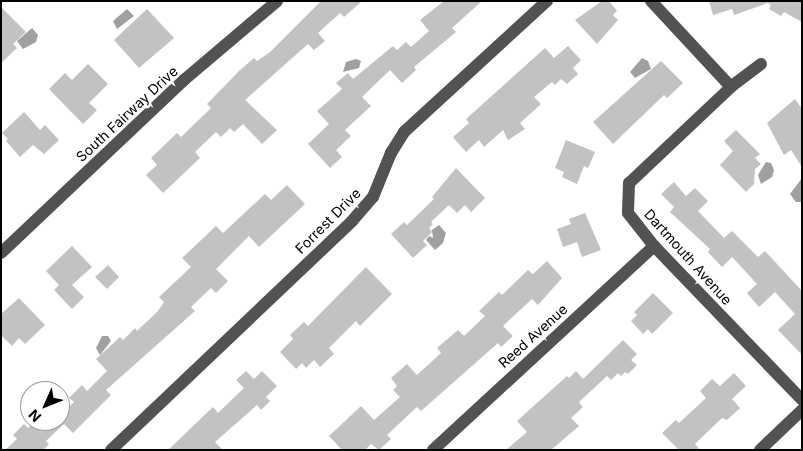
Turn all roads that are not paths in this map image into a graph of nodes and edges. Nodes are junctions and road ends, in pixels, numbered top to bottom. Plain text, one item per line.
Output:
1 (277, 1) edge
2 (547, 1) edge
3 (652, 1) edge
4 (761, 64) dead end
5 (731, 87) junction
6 (654, 246) junction
7 (1, 253) edge
8 (802, 400) edge
9 (802, 410) edge
10 (111, 450) edge
11 (433, 450) edge
12 (760, 450) edge

1 - 7 street, South Fairway Drive
2 - 10 street, Forrest Drive
3 - 5 street
4 - 5 street, Dartmouth Avenue
5 - 6 street, Dartmouth Avenue
6 - 8 street, Dartmouth Avenue
6 - 11 street, Reed Avenue
9 - 12 street

